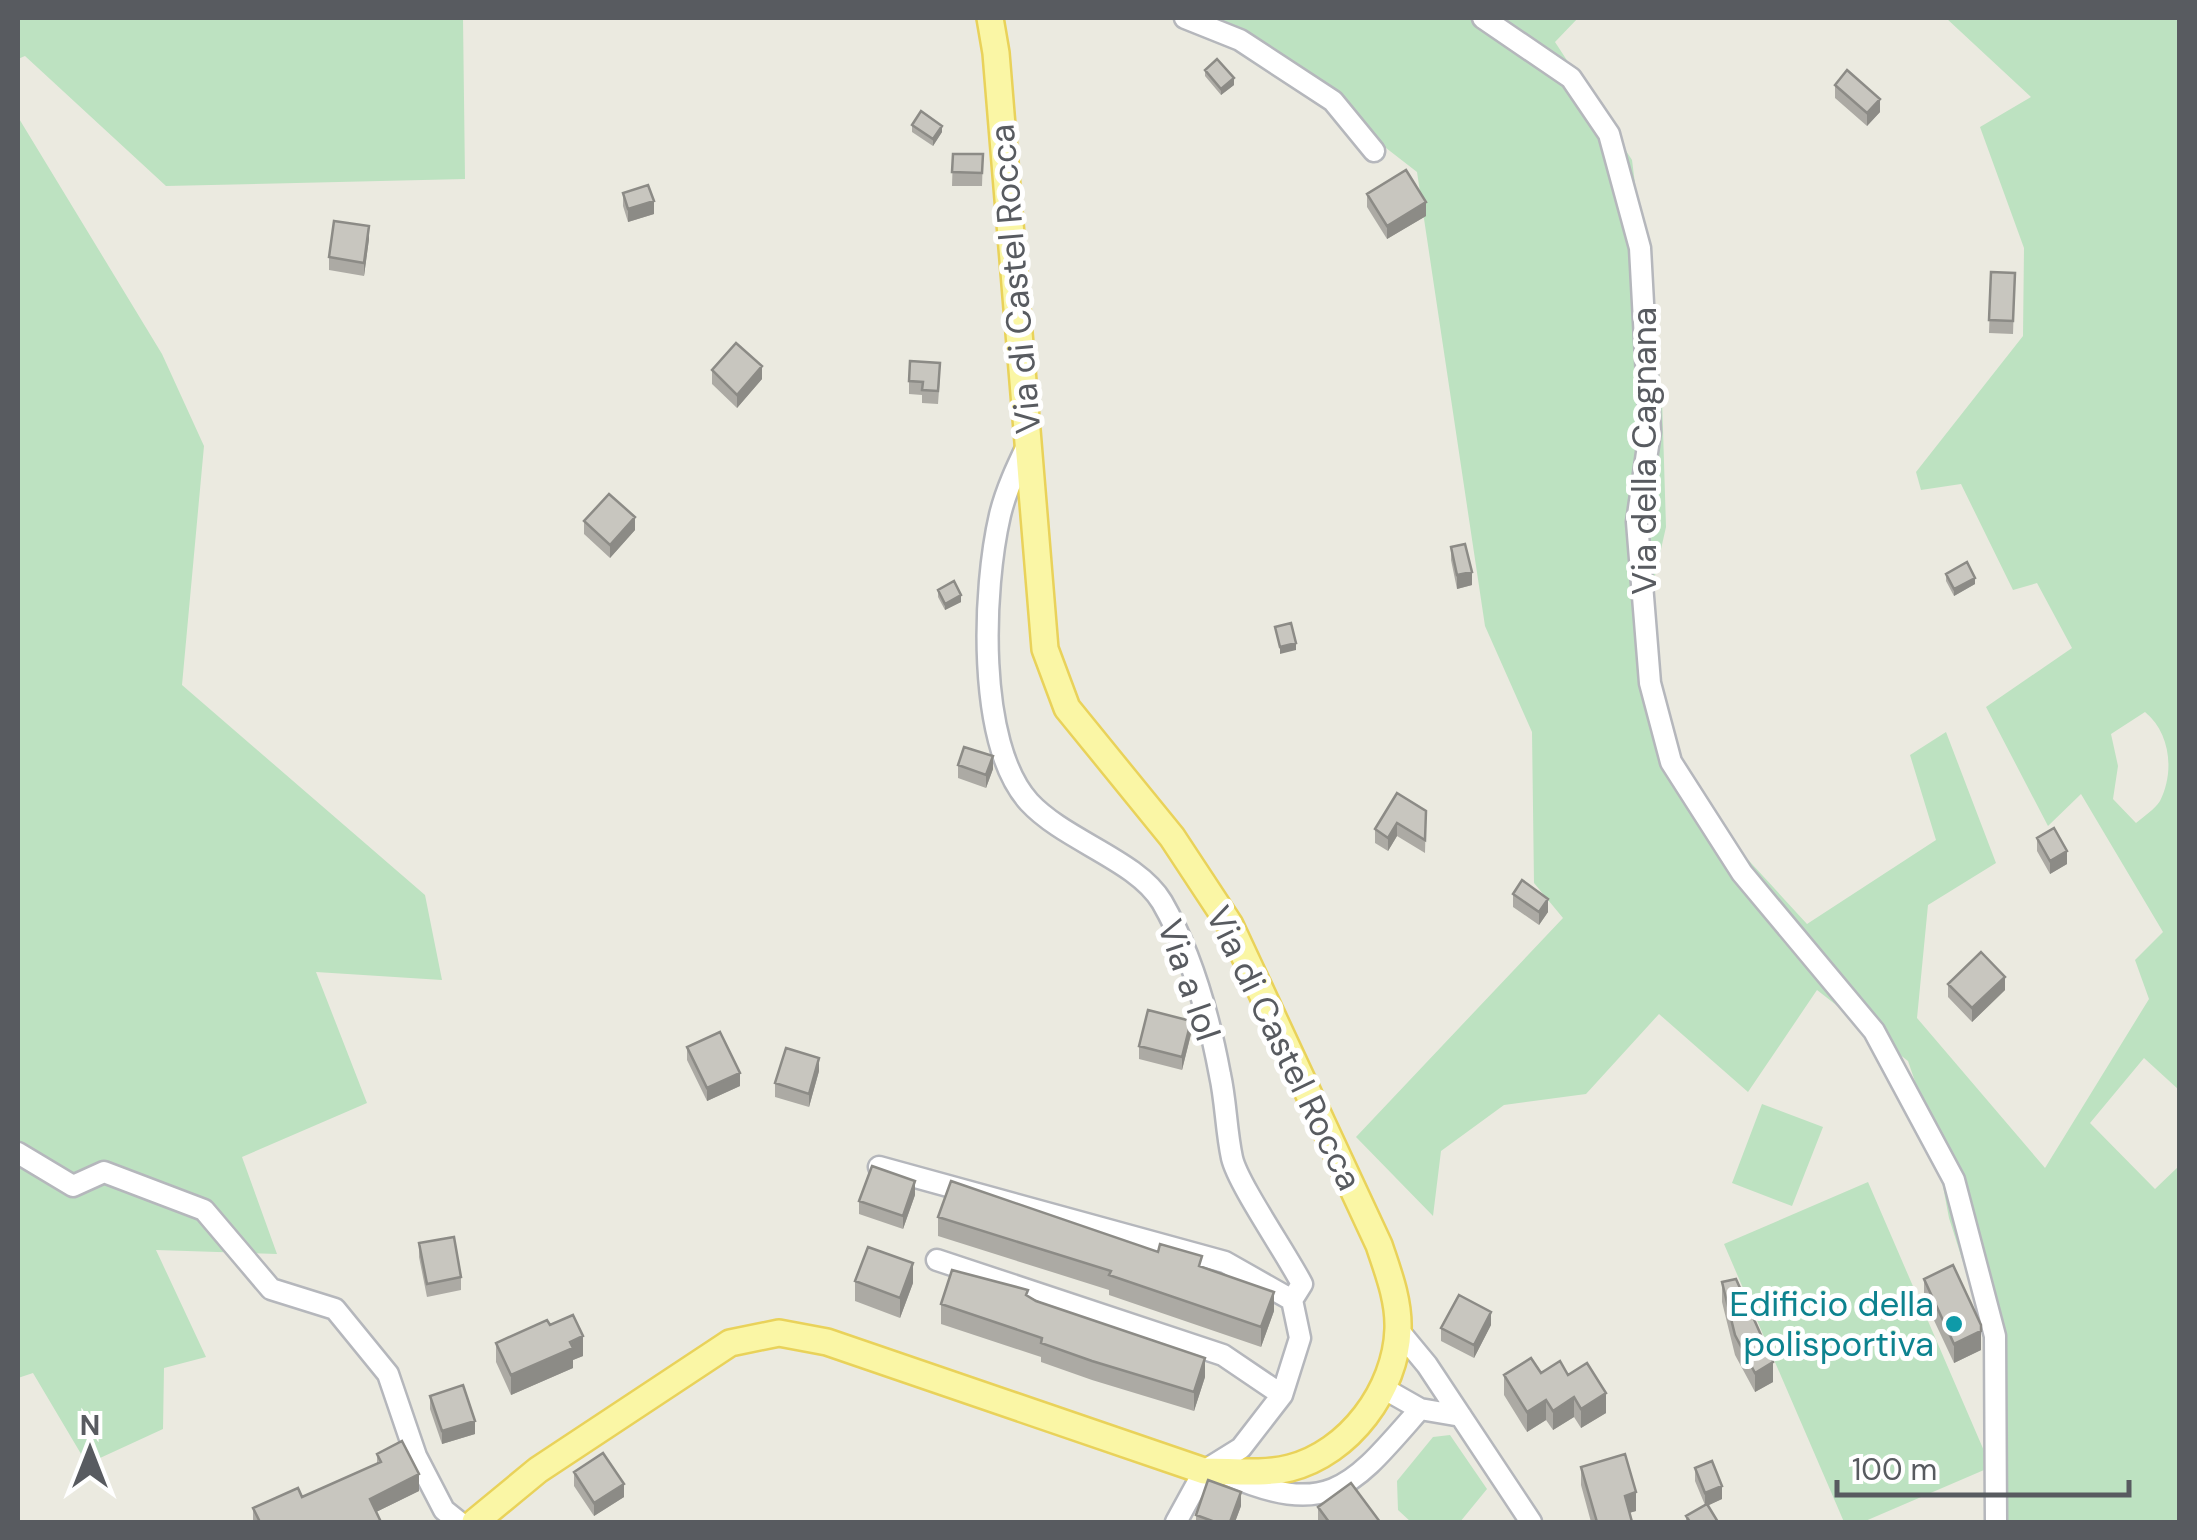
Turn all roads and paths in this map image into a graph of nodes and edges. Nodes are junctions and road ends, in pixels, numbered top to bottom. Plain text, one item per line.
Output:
1 (990, 18) edge
2 (1184, 18) edge
3 (1483, 18) edge
4 (1374, 151) dead end
5 (1029, 442) junction
6 (18, 1152) edge
7 (879, 1167) edge
8 (937, 1260) dead end
9 (1292, 1300) junction
10 (1398, 1330) junction
11 (1383, 1388) junction
12 (1282, 1395) junction
13 (1420, 1409) junction
14 (1461, 1416) junction
15 (1212, 1471) junction
16 (460, 1522) edge
17 (475, 1522) edge
18 (1176, 1522) edge
19 (1531, 1522) edge
20 (1996, 1522) edge

1 - 5 main road, Via di Castel Rocca
2 - 4 street
3 - 20 street, Via della Cagnana
5 - 9 street, Via a Iol
5 - 10 main road, Via di Castel Rocca
6 - 16 street
7 - 9 street
8 - 12 street
9 - 12 street, Via a Iol
10 - 11 main road, Via di Castel Rocca
10 - 14 street
11 - 13 street
11 - 15 main road, Via di Castel Rocca
12 - 15 street, Via a Iol
13 - 14 street
13 - 15 street, Via di Castel Rocca
14 - 19 street
15 - 17 main road, Via di Castel Rocca
15 - 18 street

